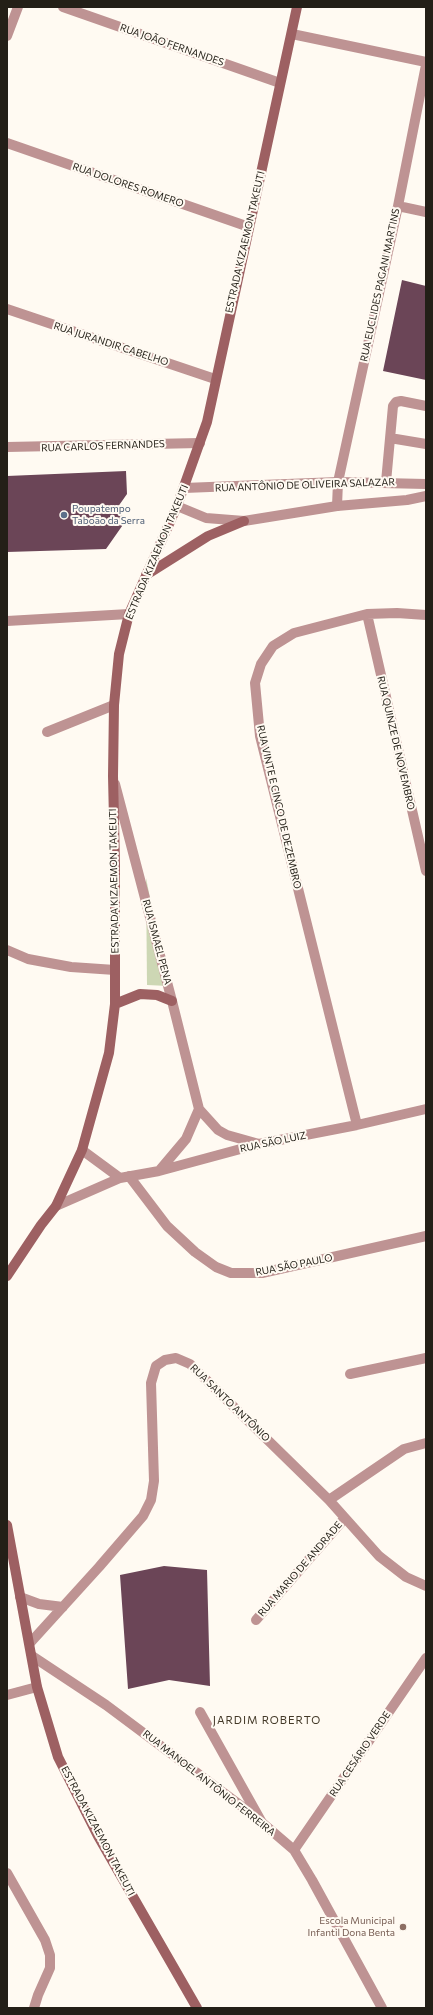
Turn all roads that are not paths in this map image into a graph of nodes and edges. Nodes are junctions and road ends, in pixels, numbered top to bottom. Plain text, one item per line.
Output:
1 (18, 7) edge
2 (63, 7) edge
3 (297, 7) edge
4 (292, 34) junction
5 (7, 36) edge
6 (426, 64) edge
7 (280, 83) junction
8 (7, 143) edge
9 (398, 206) junction
10 (426, 212) edge
11 (249, 227) junction
12 (7, 309) edge
13 (215, 379) junction
14 (426, 406) edge
15 (390, 438) junction
16 (200, 443) junction
17 (426, 444) edge
18 (7, 447) edge
19 (338, 482) junction
20 (386, 482) junction
21 (426, 484) edge
22 (184, 488) junction
23 (426, 496) edge
24 (177, 506) junction
25 (337, 506) junction
26 (244, 522) junction
27 (146, 575) junction
28 (129, 614) junction
29 (367, 614) junction
30 (426, 615) edge
31 (7, 621) edge
32 (114, 705) junction
33 (47, 732) dead end
34 (113, 776) junction
35 (426, 871) edge
36 (7, 950) edge
37 (115, 970) junction
38 (172, 1001) junction
39 (115, 1004) junction
40 (199, 1109) junction
41 (426, 1109) edge
42 (357, 1125) junction
43 (259, 1144) junction
44 (82, 1150) junction
45 (159, 1171) junction
46 (124, 1177) junction
47 (56, 1206) junction
48 (426, 1236) edge
49 (10, 1264) edge
50 (7, 1276) edge
51 (426, 1358) edge
52 (350, 1374) dead end
53 (426, 1443) edge
54 (328, 1500) junction
55 (344, 1518) junction
56 (7, 1524) edge
57 (11, 1571) edge
58 (426, 1586) edge
59 (20, 1597) junction
60 (64, 1607) junction
61 (256, 1620) dead end
62 (30, 1643) junction
63 (32, 1656) junction
64 (426, 1658) edge
65 (37, 1687) junction
66 (7, 1695) edge
67 (200, 1712) dead end
68 (262, 1822) junction
69 (294, 1850) junction
70 (7, 1873) edge
71 (34, 2008) edge
72 (197, 2008) edge
73 (382, 2008) edge

1 - 5 street
2 - 7 street, RUA JOÃO FERNANDES
3 - 4 main road, ESTRADA KIZAEMON TAKEUTI
4 - 6 street
4 - 7 main road, ESTRADA KIZAEMON TAKEUTI
6 - 9 street, RUA EUCLIDES PAGANI MARTINS
7 - 11 main road, ESTRADA KIZAEMON TAKEUTI
8 - 11 street, RUA DOLORES ROMERO
9 - 10 street
9 - 19 street, RUA EUCLIDES PAGANI MARTINS
11 - 13 main road, ESTRADA KIZAEMON TAKEUTI
12 - 13 street, RUA JURANDIR CABELHO
13 - 16 main road, ESTRADA KIZAEMON TAKEUTI
14 - 15 street
15 - 17 street
15 - 20 street
16 - 18 street, RUA CARLOS FERNANDES
16 - 22 main road, ESTRADA KIZAEMON TAKEUTI
19 - 20 street, RUA ANTÔNIO DE OLIVEIRA SALAZAR
19 - 22 street, RUA ANTÔNIO DE OLIVEIRA SALAZAR
19 - 25 street, RUA EUCLIDES PAGANI MARTINS
20 - 21 street, RUA ANTÔNIO DE OLIVEIRA SALAZAR
22 - 24 main road, ESTRADA KIZAEMON TAKEUTI
23 - 25 street, RUA ANTÔNIO DE OLIVEIRA SALAZAR
24 - 26 street, RUA ANTÔNIO DE OLIVEIRA SALAZAR
24 - 27 main road, ESTRADA KIZAEMON TAKEUTI
25 - 26 street, RUA ANTÔNIO DE OLIVEIRA SALAZAR
26 - 27 main road
27 - 28 main road, ESTRADA KIZAEMON TAKEUTI
28 - 31 street
28 - 32 main road, ESTRADA KIZAEMON TAKEUTI
29 - 30 street, RUA VINTE E CINCO DE DEZEMBRO
29 - 35 street, RUA QUINZE DE NOVEMBRO
29 - 42 street, RUA VINTE E CINCO DE DEZEMBRO
32 - 33 street
32 - 34 main road, ESTRADA KIZAEMON TAKEUTI
34 - 37 main road, ESTRADA KIZAEMON TAKEUTI
34 - 38 street, RUA ISMAEL PENA
36 - 37 street
37 - 39 main road, ESTRADA KIZAEMON TAKEUTI
38 - 39 main road
38 - 40 street, RUA ISMAEL PENA
39 - 44 main road, ESTRADA KIZAEMON TAKEUTI
40 - 43 street, RUA ISMAEL PENA
40 - 45 street
41 - 42 street, RUA SÃO LUIZ
42 - 43 street, RUA SÃO LUIZ
43 - 45 street, RUA SÃO LUIZ
44 - 46 street
44 - 47 main road, ESTRADA KIZAEMON TAKEUTI
45 - 46 street, RUA SÃO LUIZ
46 - 47 street, RUA SÃO LUIZ
46 - 48 street, RUA SÃO PAULO
47 - 49 main road, ESTRADA KIZAEMON TAKEUTI
49 - 50 main road, ESTRADA KIZAEMON TAKEUTI
51 - 52 street
53 - 54 street
54 - 55 street, RUA SANTO ANTÔNIO
54 - 60 street, RUA SANTO ANTÔNIO
55 - 58 street, RUA SANTO ANTÔNIO
55 - 61 street, RUA MARIO DE ANDRADE
56 - 57 main road, ESTRADA KIZAEMON TAKEUTI
57 - 59 main road, ESTRADA KIZAEMON TAKEUTI
59 - 60 street
59 - 62 main road, ESTRADA KIZAEMON TAKEUTI
60 - 62 street, RUA SANTO ANTÔNIO
62 - 63 main road, ESTRADA KIZAEMON TAKEUTI
63 - 65 main road, ESTRADA KIZAEMON TAKEUTI
63 - 68 street, RUA MANOEL ANTÔNIO FERREIRA
64 - 69 street, RUA CESÁRIO VERDE
65 - 66 street
65 - 72 main road, ESTRADA KIZAEMON TAKEUTI
67 - 68 street
68 - 69 street, RUA MANOEL ANTÔNIO FERREIRA
69 - 73 street, RUA MANOEL ANTÔNIO FERREIRA
70 - 71 street

